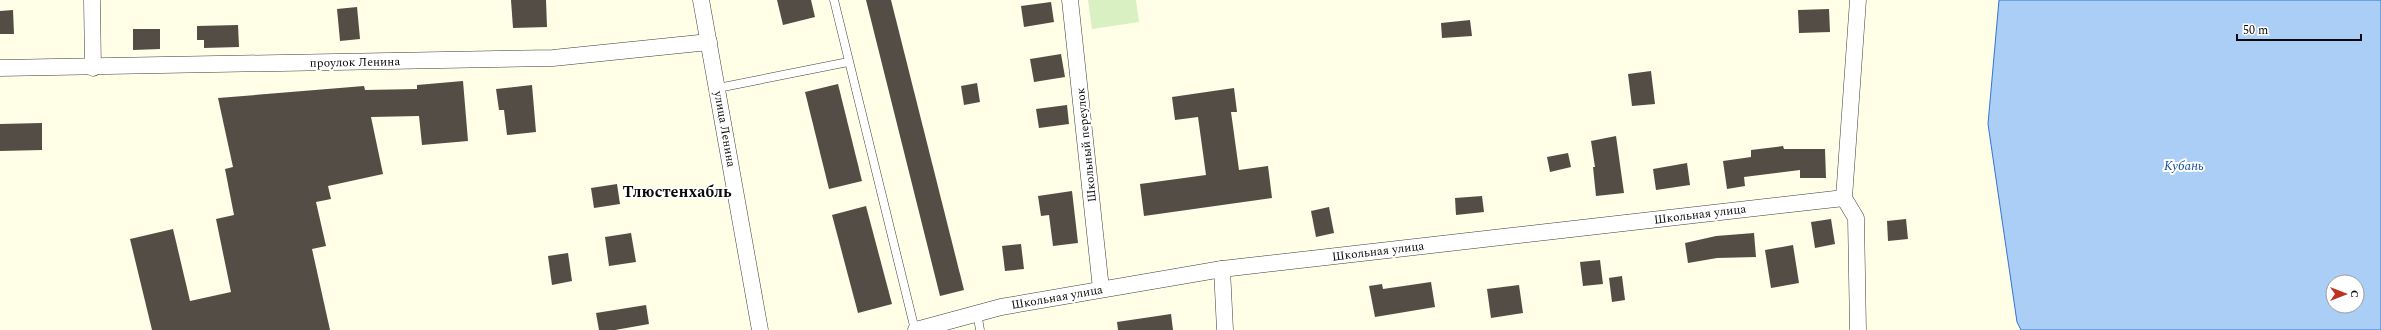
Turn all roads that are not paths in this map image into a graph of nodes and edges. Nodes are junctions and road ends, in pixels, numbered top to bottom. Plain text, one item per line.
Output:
1 (92, 0) edge
2 (701, 0) edge
3 (834, 0) edge
4 (1070, 0) edge
5 (1858, 0) edge
6 (709, 42) junction
7 (848, 62) junction
8 (0, 68) edge
9 (93, 68) junction
10 (718, 88) junction
11 (1844, 198) junction
12 (1222, 269) junction
13 (1101, 289) junction
14 (977, 312) junction
15 (760, 330) edge
16 (916, 330) edge
17 (980, 330) edge
18 (1225, 330) edge
19 (1858, 330) edge

1 - 9 street
2 - 6 street, улица Ленина
3 - 7 lane
4 - 13 street, Школьный переулок
5 - 11 street
6 - 9 street, проулок Ленина
6 - 10 street, улица Ленина
7 - 10 lane
7 - 16 lane
8 - 9 street, проулок Ленина
10 - 15 street, улица Ленина
11 - 12 street, Школьная улица
11 - 19 street
12 - 13 street, Школьная улица
12 - 18 street
13 - 14 street, Школьная улица
14 - 16 street, Школьная улица
14 - 17 lane

